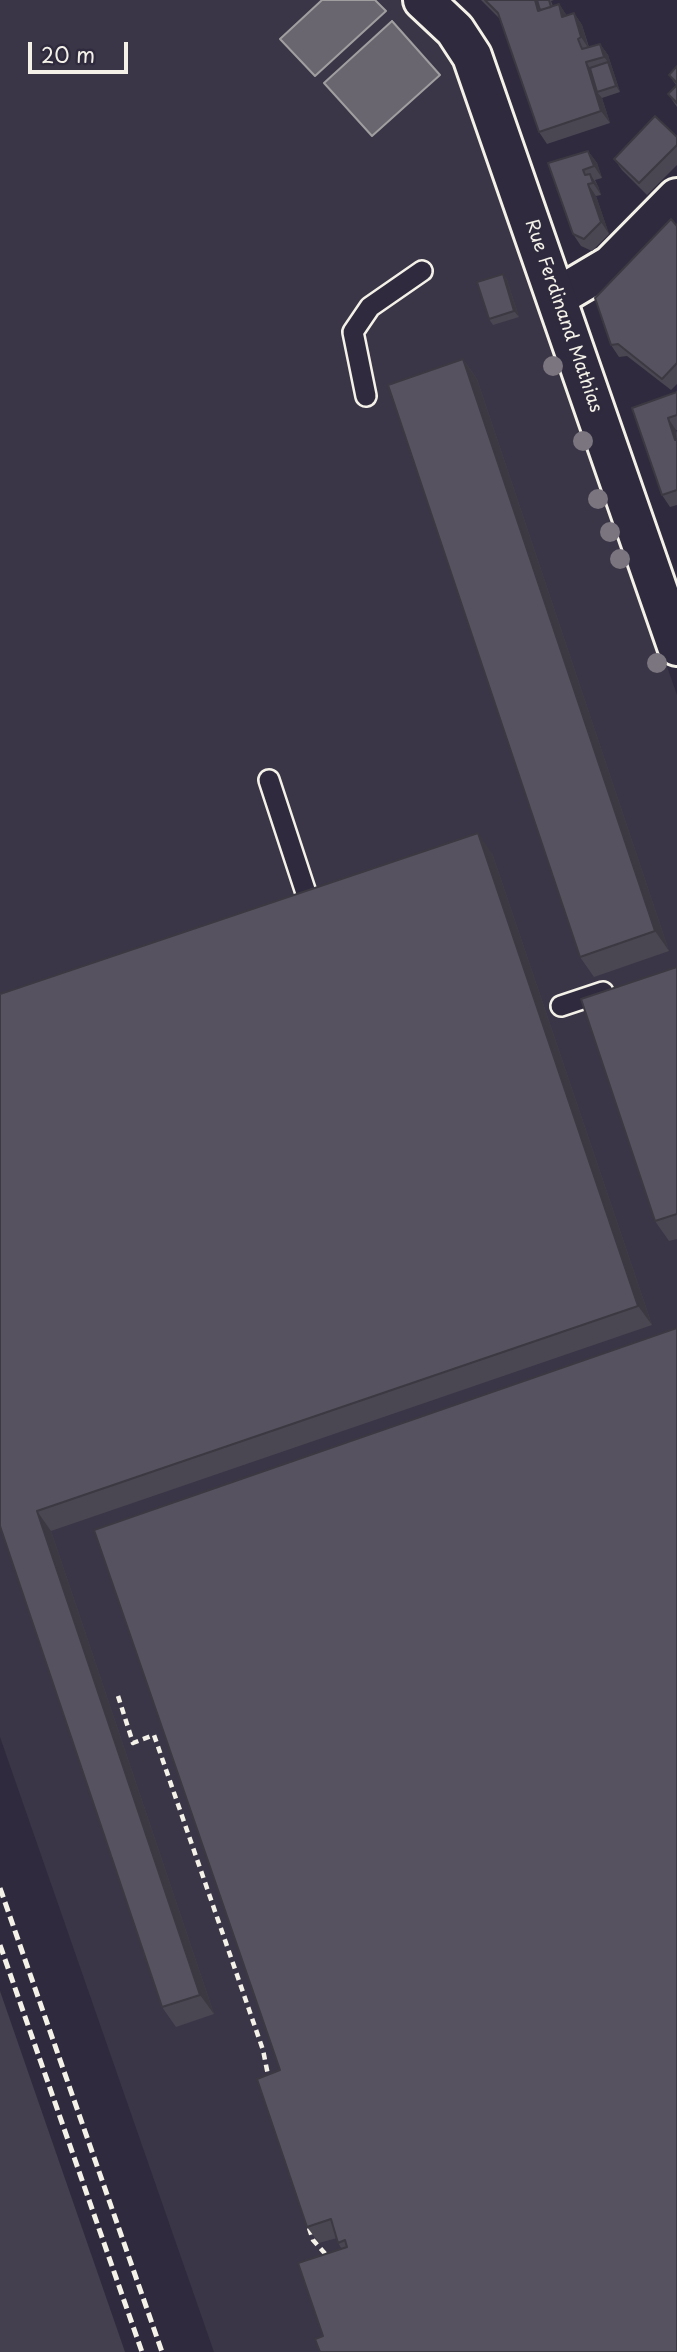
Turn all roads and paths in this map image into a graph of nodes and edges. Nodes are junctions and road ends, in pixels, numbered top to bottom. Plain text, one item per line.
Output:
1 (423, 0) edge
2 (677, 198) edge
3 (422, 271) dead end
4 (557, 298) junction
5 (366, 396) dead end
6 (677, 646) edge
7 (270, 780) dead end
8 (309, 902) edge
9 (626, 985) edge
10 (561, 1006) dead end
11 (118, 1696) dead end
12 (269, 2083) edge
13 (309, 2227) edge
14 (334, 2264) edge

1 - 4 street, Rue Ferdinand Mathias
2 - 4 street
3 - 5 lane
4 - 6 street, Rue Ferdinand Mathias
7 - 8 lane
9 - 10 lane
11 - 12 path
13 - 14 path

